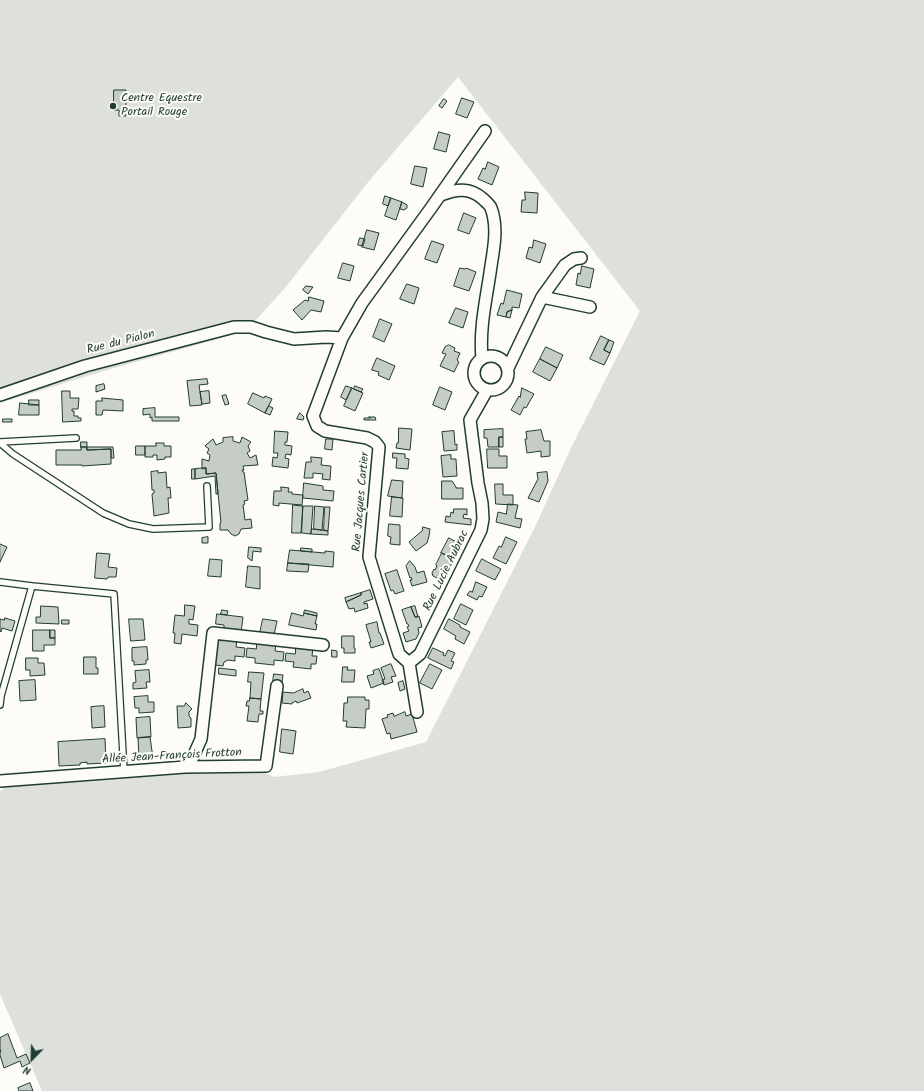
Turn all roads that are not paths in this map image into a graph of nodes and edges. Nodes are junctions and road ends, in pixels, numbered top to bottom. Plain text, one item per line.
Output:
1 (485, 131) dead end
2 (441, 195) junction
3 (581, 258) dead end
4 (542, 297) junction
5 (590, 307) dead end
6 (342, 338) junction
7 (482, 358) junction
8 (508, 368) junction
9 (487, 390) junction
10 (0, 395) edge
11 (76, 438) dead end
12 (0, 443) edge
13 (207, 486) dead end
14 (0, 582) edge
15 (32, 586) junction
16 (323, 645) dead end
17 (409, 663) junction
18 (277, 686) dead end
19 (1, 695) edge
20 (0, 705) edge
21 (417, 712) dead end
22 (185, 767) junction
23 (124, 772) junction
24 (0, 781) edge

1 - 2 street
2 - 6 street
2 - 7 street
3 - 4 street
4 - 5 street
4 - 8 street
6 - 10 street, Rue du Pialon
6 - 17 street, Rue Jacques Cartier
7 - 8 street
7 - 9 street
8 - 9 street
9 - 17 street, Rue Lucie Aubrac
11 - 12 lane
12 - 13 lane
14 - 15 lane
15 - 19 lane
15 - 23 lane
16 - 22 street
17 - 21 street, Rue Jacques Cartier
18 - 22 street, Allée Jean-François Frotton
19 - 20 lane
22 - 23 street, Allée Jean-François Frotton
23 - 24 street, Allée Jean-François Frotton

